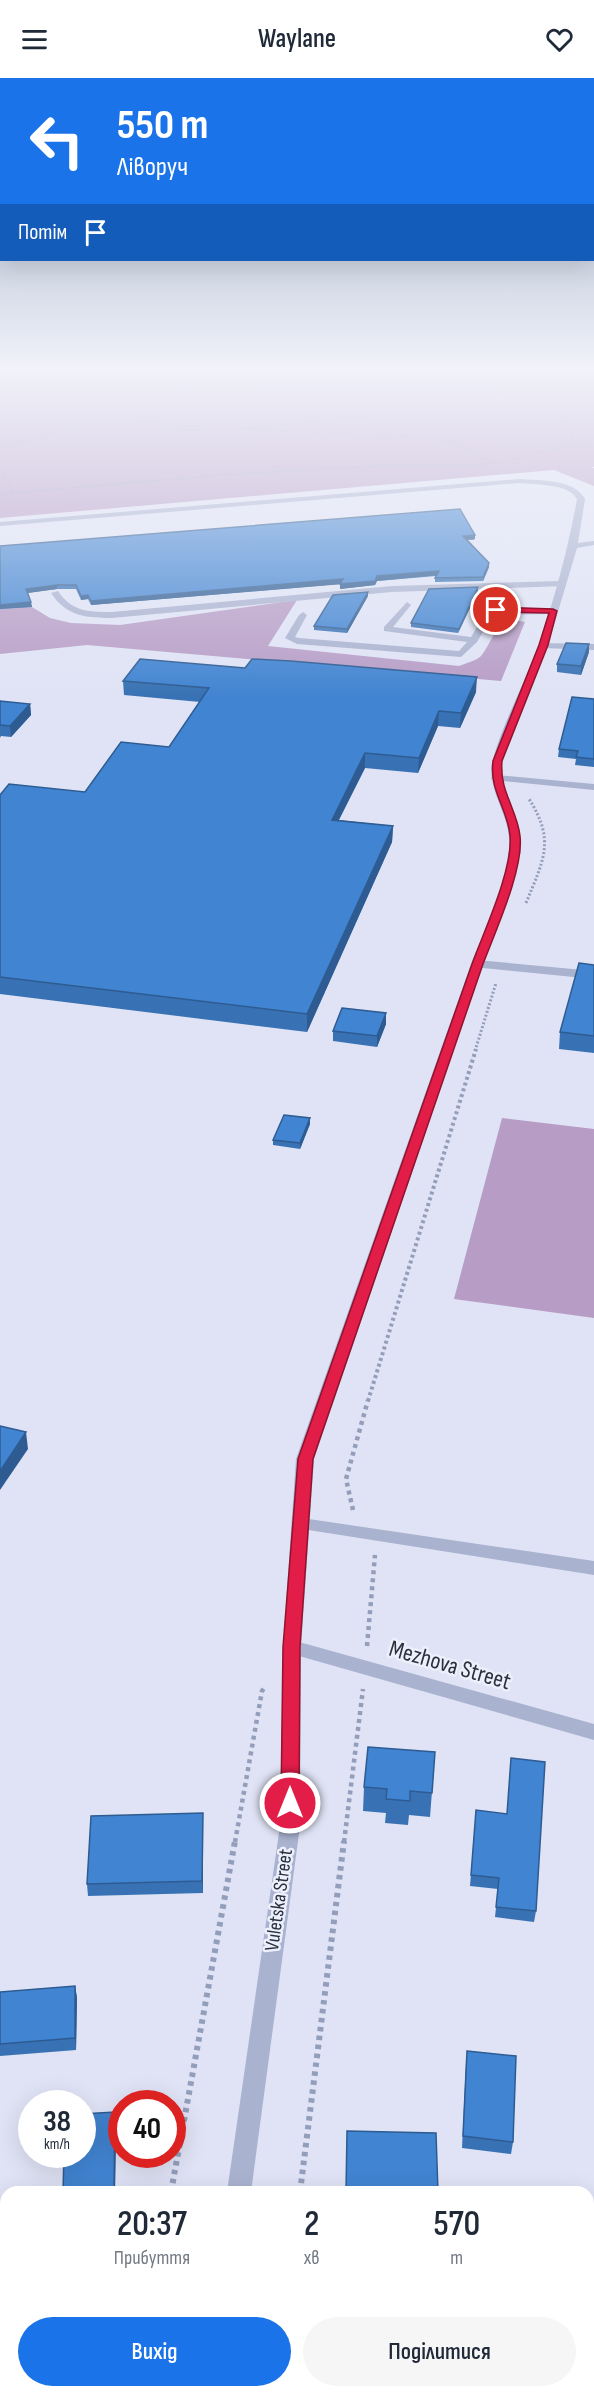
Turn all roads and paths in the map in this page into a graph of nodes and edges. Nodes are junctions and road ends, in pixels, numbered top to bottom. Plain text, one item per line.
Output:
1 (6, 480) edge
2 (170, 480) edge
3 (519, 481) joint
4 (14, 493) junction
5 (0, 494) edge
6 (0, 524) edge
7 (594, 543) edge
8 (573, 546) junction
9 (561, 584) junction
10 (55, 593) edge
11 (407, 605) dead end
12 (553, 611) junction
13 (303, 615) dead end
14 (474, 640) junction
15 (543, 645) junction
16 (594, 647) edge
17 (496, 778) junction
18 (514, 779) junction
19 (594, 787) edge
20 (523, 910) dead end
21 (477, 964) junction
22 (502, 966) junction
23 (594, 975) edge
24 (302, 1524) junction
25 (355, 1531) junction
26 (594, 1568) edge
27 (292, 1647) junction
28 (365, 1667) junction
29 (594, 1732) edge
30 (172, 2186) edge
31 (240, 2186) edge
32 (301, 2186) edge

1 - 4 path
2 - 4 path
3 - 6 street
3 - 8 street, Vuletska Street
4 - 5 path
7 - 8 street
8 - 9 street, Vuletska Street
9 - 10 street
9 - 12 street, Vuletska Street
11 - 14 street
12 - 14 street
12 - 15 street, Vuletska Street
13 - 14 street
15 - 16 street
15 - 17 street, Vuletska Street
17 - 18 street
17 - 21 street, Vuletska Street
18 - 19 street
18 - 20 path
21 - 22 street
21 - 24 street, Vuletska Street
22 - 23 street
22 - 25 path
24 - 25 street
24 - 27 street, Vuletska Street
25 - 26 street
25 - 28 path
27 - 28 street, Mezhova Street
27 - 30 path
27 - 31 street, Vuletska Street
28 - 29 street, Mezhova Street
28 - 32 path

